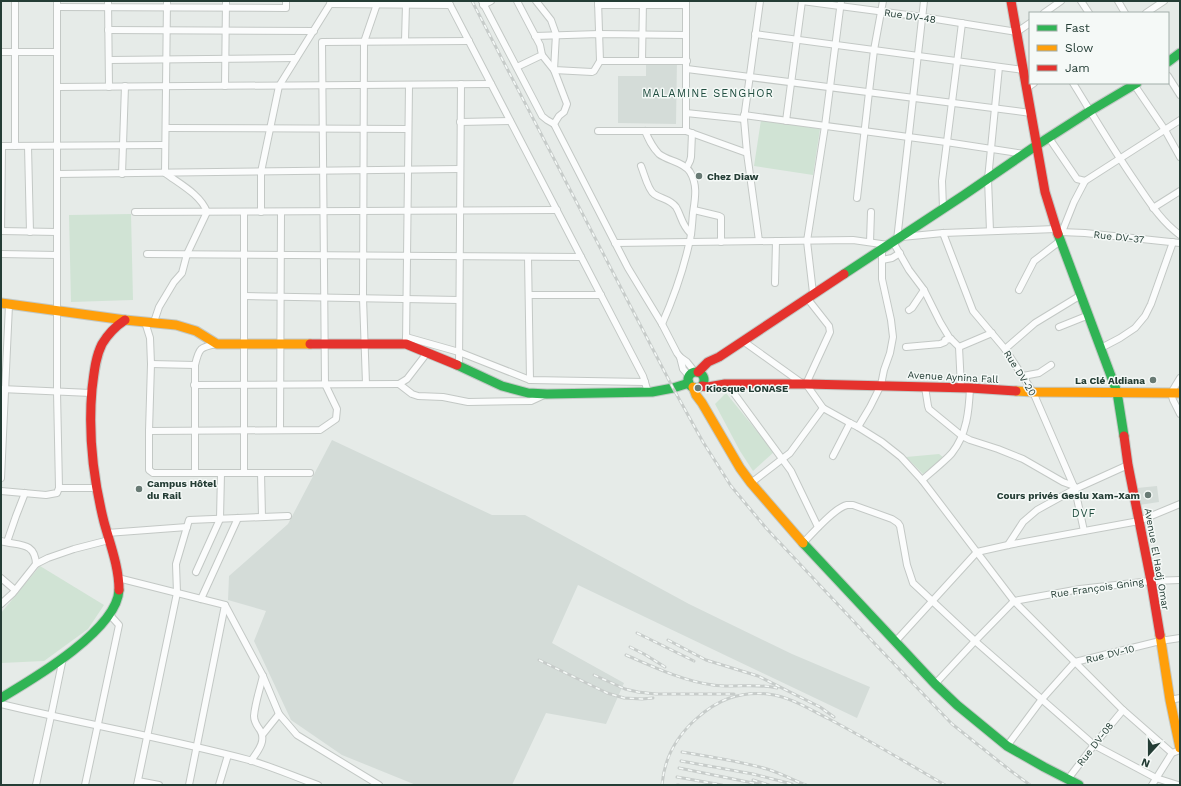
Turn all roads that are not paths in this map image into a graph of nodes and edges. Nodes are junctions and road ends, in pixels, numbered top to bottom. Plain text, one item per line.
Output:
1 (15, 1) edge
2 (286, 1) edge
3 (491, 1) edge
4 (517, 1) edge
5 (536, 1) edge
6 (760, 1) edge
7 (802, 1) edge
8 (883, 1) edge
9 (924, 1) edge
10 (1011, 1) edge
11 (1061, 1) edge
12 (1081, 1) edge
13 (1118, 1) edge
14 (1164, 1) edge
15 (378, 2) edge
16 (331, 3) edge
17 (449, 3) edge
18 (482, 3) edge
19 (598, 3) edge
20 (643, 3) edge
21 (686, 3) edge
22 (56, 4) edge
23 (108, 4) edge
24 (167, 4) edge
25 (226, 4) edge
26 (406, 4) junction
27 (840, 4) edge
28 (881, 12) junction
29 (1045, 12) edge
30 (1088, 12) edge
31 (1124, 12) edge
32 (1148, 12) edge
33 (923, 17) junction
34 (962, 23) junction
35 (1029, 24) edge
36 (108, 30) junction
37 (167, 30) junction
38 (226, 30) junction
39 (314, 31) junction
40 (1017, 32) junction
41 (556, 34) junction
42 (599, 34) junction
43 (755, 34) junction
44 (642, 35) junction
45 (686, 35) junction
46 (535, 36) junction
47 (797, 40) junction
48 (405, 41) junction
49 (469, 41) junction
50 (364, 42) junction
51 (835, 45) junction
52 (874, 50) junction
53 (1, 52) edge
54 (15, 52) junction
55 (57, 52) junction
56 (1180, 53) edge
57 (542, 55) junction
58 (918, 56) junction
59 (296, 58) junction
60 (225, 59) junction
61 (108, 60) junction
62 (166, 60) junction
63 (600, 61) junction
64 (642, 61) junction
65 (686, 61) junction
66 (1169, 61) edge
67 (958, 62) junction
68 (517, 67) junction
69 (999, 67) junction
70 (686, 69) junction
71 (554, 70) junction
72 (1024, 70) junction
73 (749, 77) junction
74 (1169, 78) edge
75 (792, 82) junction
76 (1029, 82) edge
77 (460, 84) junction
78 (491, 84) junction
79 (1074, 84) edge
80 (1134, 84) edge
81 (323, 85) junction
82 (364, 85) junction
83 (409, 85) junction
84 (1030, 85) edge
85 (125, 86) junction
86 (166, 86) junction
87 (225, 86) junction
88 (279, 86) junction
89 (57, 87) junction
90 (109, 87) junction
91 (830, 87) junction
92 (869, 92) junction
93 (1180, 95) edge
94 (913, 98) junction
95 (952, 103) junction
96 (995, 109) junction
97 (1090, 111) junction
98 (686, 113) junction
99 (1031, 114) junction
100 (744, 117) junction
101 (1180, 120) edge
102 (510, 121) junction
103 (786, 121) junction
104 (460, 122) junction
105 (554, 124) junction
106 (825, 126) junction
107 (166, 128) junction
108 (270, 128) junction
109 (323, 128) junction
110 (364, 128) junction
111 (408, 129) junction
112 (1165, 130) junction
113 (598, 131) dead end
114 (645, 131) junction
115 (864, 131) junction
116 (689, 132) junction
117 (909, 137) junction
118 (1049, 138) junction
119 (946, 142) junction
120 (123, 145) junction
121 (165, 145) junction
122 (2, 146) edge
123 (15, 146) junction
124 (28, 146) junction
125 (57, 146) junction
126 (1037, 146) junction
127 (990, 149) junction
128 (746, 153) junction
129 (1024, 154) junction
130 (1180, 157) edge
131 (1120, 159) junction
132 (641, 166) dead end
133 (687, 167) junction
134 (460, 169) junction
135 (364, 170) junction
136 (408, 170) junction
137 (323, 171) junction
138 (261, 172) junction
139 (165, 173) junction
140 (57, 174) junction
141 (122, 174) junction
142 (988, 179) junction
143 (1085, 181) junction
144 (1180, 191) edge
145 (857, 198) dead end
146 (943, 208) junction
147 (1153, 208) junction
148 (557, 210) junction
149 (694, 210) junction
150 (363, 211) junction
151 (407, 211) junction
152 (460, 211) junction
153 (135, 212) dead end
154 (207, 212) junction
155 (244, 212) junction
156 (261, 212) junction
157 (281, 212) junction
158 (324, 212) junction
159 (871, 212) dead end
160 (1, 231) edge
161 (990, 231) junction
162 (30, 232) junction
163 (57, 232) junction
164 (942, 233) junction
165 (1059, 233) junction
166 (691, 234) junction
167 (1180, 235) edge
168 (759, 241) junction
169 (776, 241) junction
170 (807, 241) junction
171 (721, 242) junction
172 (870, 242) junction
173 (892, 242) junction
174 (1177, 242) edge
175 (615, 243) junction
176 (690, 243) junction
177 (900, 253) junction
178 (1, 254) edge
179 (147, 254) dead end
180 (187, 254) junction
181 (57, 255) junction
182 (244, 255) junction
183 (281, 255) junction
184 (324, 255) junction
185 (363, 256) junction
186 (407, 256) junction
187 (459, 256) junction
188 (528, 257) junction
189 (581, 257) junction
190 (882, 260) junction
191 (774, 283) dead end
192 (924, 290) junction
193 (1019, 290) dead end
194 (601, 295) junction
195 (810, 295) junction
196 (1081, 295) junction
197 (244, 296) junction
198 (529, 296) junction
199 (281, 297) junction
200 (324, 297) junction
201 (363, 298) junction
202 (406, 299) junction
203 (459, 300) junction
204 (5, 304) edge
205 (57, 310) junction
206 (909, 310) dead end
207 (1089, 315) junction
208 (125, 320) junction
209 (149, 322) junction
210 (662, 324) junction
211 (1059, 327) dead end
212 (992, 333) junction
213 (951, 339) junction
214 (406, 341) junction
215 (743, 341) junction
216 (217, 344) junction
217 (244, 344) junction
218 (280, 344) junction
219 (325, 344) junction
220 (365, 344) junction
221 (906, 347) dead end
222 (959, 347) junction
223 (1005, 348) junction
224 (1101, 348) junction
225 (459, 352) junction
226 (428, 353) junction
227 (152, 364) junction
228 (195, 365) junction
229 (1051, 365) dead end
230 (459, 366) junction
231 (1023, 376) junction
232 (1180, 378) edge
233 (530, 380) junction
234 (697, 380) junction
235 (645, 382) junction
236 (325, 384) junction
237 (366, 384) junction
238 (400, 384) junction
239 (728, 384) junction
240 (804, 384) junction
241 (194, 385) junction
242 (244, 385) junction
243 (280, 385) junction
244 (881, 385) junction
245 (925, 386) junction
246 (965, 387) junction
247 (3, 389) edge
248 (57, 392) junction
249 (648, 392) junction
250 (1033, 392) junction
251 (1116, 392) junction
252 (1175, 393) edge
253 (91, 394) junction
254 (547, 394) junction
255 (823, 408) junction
256 (2, 414) edge
257 (1180, 414) edge
258 (850, 424) junction
259 (858, 427) junction
260 (280, 430) junction
261 (149, 431) junction
262 (195, 431) junction
263 (244, 431) junction
264 (962, 436) junction
265 (2, 453) edge
266 (833, 456) dead end
267 (782, 459) junction
268 (1128, 466) junction
269 (221, 473) junction
270 (244, 473) junction
271 (261, 473) junction
272 (310, 473) dead end
273 (195, 474) junction
274 (1, 478) edge
275 (922, 480) junction
276 (751, 483) junction
277 (1075, 487) junction
278 (59, 488) junction
279 (96, 488) junction
280 (1, 491) edge
281 (25, 493) junction
282 (1180, 504) edge
283 (288, 516) dead end
284 (262, 517) junction
285 (238, 518) junction
286 (220, 519) junction
287 (1139, 521) junction
288 (187, 527) junction
289 (818, 527) junction
290 (1084, 531) junction
291 (108, 537) junction
292 (4, 542) edge
293 (803, 543) junction
294 (1008, 545) junction
295 (977, 552) junction
296 (36, 564) junction
297 (196, 572) dead end
298 (1, 578) edge
299 (118, 578) junction
300 (1180, 580) edge
301 (1151, 581) junction
302 (16, 590) junction
303 (178, 593) junction
304 (201, 599) junction
305 (933, 601) junction
306 (1014, 601) junction
307 (1, 604) edge
308 (225, 605) junction
309 (109, 614) junction
310 (1180, 638) edge
311 (975, 640) junction
312 (1160, 641) junction
313 (895, 642) junction
314 (62, 658) junction
315 (1075, 662) junction
316 (263, 676) junction
317 (935, 684) junction
318 (1, 698) edge
319 (1180, 698) edge
320 (1042, 699) junction
321 (1170, 700) junction
322 (1, 704) edge
323 (1123, 710) junction
324 (279, 714) junction
325 (51, 716) junction
326 (98, 726) junction
327 (263, 734) junction
328 (148, 737) junction
329 (1094, 745) junction
330 (1007, 746) junction
331 (197, 748) junction
332 (1177, 750) edge
333 (228, 755) junction
334 (251, 761) junction
335 (368, 778) junction
336 (1156, 778) junction
337 (1068, 780) junction
338 (138, 784) edge
339 (36, 785) edge
340 (85, 785) edge
341 (159, 785) edge
342 (189, 785) edge
343 (220, 785) edge
344 (318, 785) edge
345 (364, 785) edge
346 (379, 785) edge
347 (1079, 785) edge
348 (1152, 785) edge
349 (1178, 785) edge

1 - 54 street
2 - 25 street
3 - 18 street
4 - 46 street
5 - 41 street
6 - 43 street
7 - 27 street, Rue DV-48
7 - 47 street
8 - 28 street
9 - 33 street
10 - 40 street
11 - 29 street
12 - 30 street
13 - 31 street
14 - 32 street
15 - 16 street
15 - 26 street
15 - 50 street
16 - 39 street
17 - 26 street
17 - 49 street
18 - 68 street
19 - 20 street
19 - 42 street
20 - 21 street
20 - 44 street
21 - 45 street
22 - 23 street
22 - 55 street
23 - 24 street
23 - 36 street
24 - 25 street
24 - 37 street
25 - 38 street
26 - 48 street
27 - 28 street, Rue DV-48
27 - 51 street
28 - 33 street, Rue DV-48
28 - 52 street
33 - 34 street, Rue DV-48
33 - 58 street
34 - 40 street, Rue DV-48
34 - 67 street
35 - 40 street
36 - 37 street
36 - 61 street
37 - 38 street
37 - 62 street
38 - 39 street
38 - 60 street
39 - 59 street
40 - 72 street
41 - 42 street
41 - 46 street
41 - 71 street
42 - 44 street
42 - 63 street
43 - 47 street
43 - 73 street
44 - 45 street
44 - 64 street
45 - 65 street
46 - 57 street
47 - 51 street
47 - 75 street
48 - 49 street
48 - 50 street
49 - 78 street
50 - 81 street
50 - 82 street
51 - 52 street
51 - 91 street
52 - 58 street
52 - 92 street
53 - 54 street
54 - 55 street
54 - 123 street
55 - 89 street
56 - 66 street
57 - 68 street
57 - 71 street
58 - 67 street
58 - 94 street
59 - 60 street
59 - 88 street
60 - 62 street
60 - 87 street
61 - 62 street
61 - 90 street
62 - 86 street
63 - 64 street
63 - 71 street
64 - 65 street
65 - 70 street
67 - 69 street
67 - 95 street
68 - 105 street
69 - 72 street
69 - 96 street
70 - 73 street
70 - 98 street
71 - 105 street
72 - 76 street
73 - 75 street
73 - 100 street
74 - 93 street
75 - 91 street
75 - 103 street
77 - 78 street
77 - 83 street
77 - 104 street
78 - 102 street
79 - 97 street
80 - 97 street
80 - 112 street
81 - 82 street
81 - 88 street
81 - 109 street
82 - 83 street
82 - 110 street
83 - 111 street
84 - 99 street
85 - 86 street
85 - 90 street
85 - 120 street
86 - 87 street
86 - 107 street
87 - 88 street
88 - 108 street
89 - 90 street
89 - 125 street
91 - 92 street
91 - 106 street
92 - 94 street
92 - 115 street
94 - 95 street
94 - 117 street
95 - 96 street
95 - 119 street
96 - 99 street
96 - 127 street
97 - 118 street
97 - 131 street
98 - 100 street
98 - 116 street
99 - 126 street
100 - 103 street
100 - 128 street
101 - 112 street
102 - 104 street
102 - 148 street
103 - 106 street
104 - 134 street
105 - 175 street
106 - 115 street
106 - 170 street
107 - 108 street
107 - 121 street
108 - 109 street
108 - 138 street
109 - 110 street
109 - 137 street
110 - 111 street
110 - 135 street
111 - 136 street
112 - 130 street
112 - 131 street
113 - 114 street
114 - 116 street
114 - 133 street
115 - 117 street
115 - 145 street
116 - 128 street
116 - 133 street
117 - 119 street
117 - 173 street
118 - 126 street
118 - 143 street
119 - 127 street
119 - 146 street
120 - 121 street
120 - 125 street
120 - 141 street
121 - 139 street
122 - 123 street
122 - 160 street
123 - 124 street
124 - 125 street
124 - 162 street
125 - 140 street
126 - 129 street
126 - 165 street, Avenue El Hadj Omar
127 - 129 street
127 - 142 street
128 - 168 street
129 - 142 street
131 - 143 street
131 - 147 street
132 - 166 street
133 - 149 street
134 - 136 street
134 - 152 street
135 - 136 street
135 - 137 street
135 - 150 street
136 - 151 street
137 - 138 street
137 - 158 street
138 - 139 street
138 - 156 street
139 - 141 street
139 - 154 street
140 - 141 street
140 - 163 street
142 - 146 street
142 - 161 street
143 - 165 street
144 - 147 street
146 - 173 street
147 - 167 street
148 - 152 street
148 - 189 street
149 - 166 street
149 - 171 street
150 - 151 street
150 - 158 street
150 - 185 street
151 - 152 street
151 - 186 street
152 - 187 street
153 - 154 street
154 - 155 street
154 - 180 street
155 - 156 street
155 - 182 street
156 - 157 street
157 - 158 street
157 - 183 street
158 - 184 street
159 - 172 street
160 - 162 street
161 - 164 street, Rue DV-37
161 - 165 street, Rue DV-37
162 - 163 street
163 - 181 street
164 - 173 street, Rue DV-37
164 - 212 street, Rue DV-20
165 - 174 street, Rue DV-37
165 - 193 street
165 - 196 street, Avenue El Hadj Omar
166 - 176 street
168 - 169 street, Rue DV-37
168 - 171 street, Rue DV-37
169 - 170 street, Rue DV-37
169 - 191 street
170 - 172 street, Rue DV-37
170 - 195 street
171 - 176 street, Rue DV-37
172 - 173 street, Rue DV-37
173 - 177 street
173 - 190 street
173 - 195 street
174 - 224 street
175 - 176 street, Rue DV-37
175 - 210 street
176 - 210 street
177 - 190 street
177 - 192 street
178 - 181 street
179 - 180 street
180 - 182 street
180 - 209 street
181 - 205 street
182 - 183 street
182 - 197 street
183 - 184 street
183 - 199 street
184 - 185 street
184 - 200 street
185 - 186 street
185 - 201 street
186 - 187 street
186 - 202 street
187 - 188 street
187 - 203 street
188 - 189 street
188 - 198 street
189 - 194 street
190 - 244 street
192 - 206 street
192 - 213 street
194 - 198 street
194 - 235 street
195 - 215 street
195 - 240 street
196 - 207 street, Avenue El Hadj Omar
196 - 223 street
197 - 199 street
197 - 217 street
198 - 233 street
199 - 200 street
199 - 218 street
200 - 201 street
200 - 219 street
201 - 202 street
201 - 220 street
202 - 203 street
202 - 214 street
203 - 225 street
204 - 205 street
204 - 247 street
205 - 208 street
205 - 248 street
207 - 211 street
207 - 224 street, Avenue El Hadj Omar
208 - 209 street
208 - 253 street
209 - 216 street
209 - 227 street
210 - 234 street
212 - 222 street
212 - 223 street, Rue DV-20
213 - 221 street
213 - 222 street
214 - 220 street
214 - 225 street
214 - 226 street, Avenue Aynina Fall
215 - 234 street
215 - 240 street
216 - 217 street
216 - 228 street
217 - 218 street
217 - 242 street
218 - 219 street
218 - 243 street
219 - 220 street
219 - 236 street
220 - 237 street
222 - 246 street
223 - 231 street, Rue DV-20
224 - 251 street, Avenue El Hadj Omar
225 - 230 street
225 - 233 street
226 - 230 street, Avenue Aynina Fall
226 - 238 street
227 - 228 street
227 - 261 street
228 - 241 street
229 - 231 street
230 - 254 street, Avenue Aynina Fall
231 - 250 street, Rue DV-20
232 - 252 street
233 - 235 street
234 - 239 street, Avenue Aynina Fall
234 - 249 street, Avenue Aynina Fall
234 - 276 street
235 - 249 street
236 - 237 street
236 - 243 street
236 - 260 street
237 - 238 street
238 - 254 street
239 - 240 street, Avenue Aynina Fall
239 - 267 street
240 - 244 street, Avenue Aynina Fall
240 - 255 street
241 - 242 street
241 - 262 street
242 - 243 street
242 - 263 street
243 - 260 street
244 - 245 street, Avenue Aynina Fall
244 - 259 street
245 - 246 street, Avenue Aynina Fall
245 - 264 street
246 - 250 street, Avenue Aynina Fall
246 - 264 street
247 - 248 street
247 - 256 street
248 - 253 street
248 - 278 street
249 - 254 street, Avenue Aynina Fall
250 - 251 street, Avenue Aynina Fall
250 - 277 street, Rue DV-20
251 - 252 street, Avenue Aynina Fall
251 - 268 street, Avenue El Hadj Omar
252 - 257 street
253 - 279 street
255 - 258 street
255 - 267 street
256 - 265 street
258 - 259 street
258 - 266 street
259 - 275 street
260 - 263 street
261 - 262 street
261 - 273 street
262 - 263 street
262 - 273 street
263 - 270 street
264 - 275 street
264 - 277 street
265 - 274 street
267 - 276 street
267 - 289 street
268 - 277 street
268 - 287 street, Avenue El Hadj Omar
269 - 270 street
269 - 273 street
269 - 286 street
270 - 271 street
271 - 272 street
271 - 284 street
275 - 295 street
276 - 293 street
277 - 290 street, Rue DV-20
277 - 294 street
278 - 279 street
278 - 281 street
279 - 291 street
280 - 281 street
281 - 292 street
282 - 287 street
283 - 284 street
284 - 285 street
285 - 286 street
285 - 304 street
286 - 288 street
286 - 297 street
287 - 290 street
287 - 301 street, Avenue El Hadj Omar
288 - 291 street
288 - 303 street
289 - 293 street
289 - 305 street
290 - 294 street
291 - 296 street
291 - 299 street
292 - 296 street
293 - 313 street
294 - 295 street
295 - 305 street
295 - 306 street
296 - 302 street
298 - 302 street
299 - 303 street
299 - 309 street
300 - 301 street, Rue François Gning
301 - 306 street, Rue François Gning
301 - 312 street, Avenue El Hadj Omar
302 - 307 street
303 - 304 street
303 - 328 street
304 - 308 street
305 - 311 street
305 - 313 street
306 - 311 street
306 - 315 street
308 - 316 street
308 - 331 street
309 - 314 street
309 - 326 street
310 - 312 street, Rue DV-10
311 - 317 street
311 - 320 street
312 - 315 street, Rue DV-10
312 - 321 street, Avenue El Hadj Omar
313 - 317 street
314 - 318 street
314 - 325 street
315 - 320 street, Rue DV-10
315 - 323 street
316 - 324 street
316 - 327 street
317 - 330 street
319 - 321 street
320 - 329 street
320 - 330 street, Rue DV-10
321 - 332 street, Avenue El Hadj Omar
322 - 325 street
323 - 329 street, Rue DV-08
323 - 332 street
324 - 327 street
324 - 335 street
325 - 326 street
325 - 339 street
326 - 328 street
326 - 340 street
327 - 334 street
328 - 331 street
328 - 338 street
329 - 336 street
329 - 337 street, Rue DV-08
330 - 337 street
331 - 333 street
331 - 342 street
332 - 336 street
333 - 334 street
333 - 343 street
334 - 344 street
335 - 345 street
335 - 346 street
336 - 348 street
336 - 349 street
337 - 347 street
338 - 341 street

